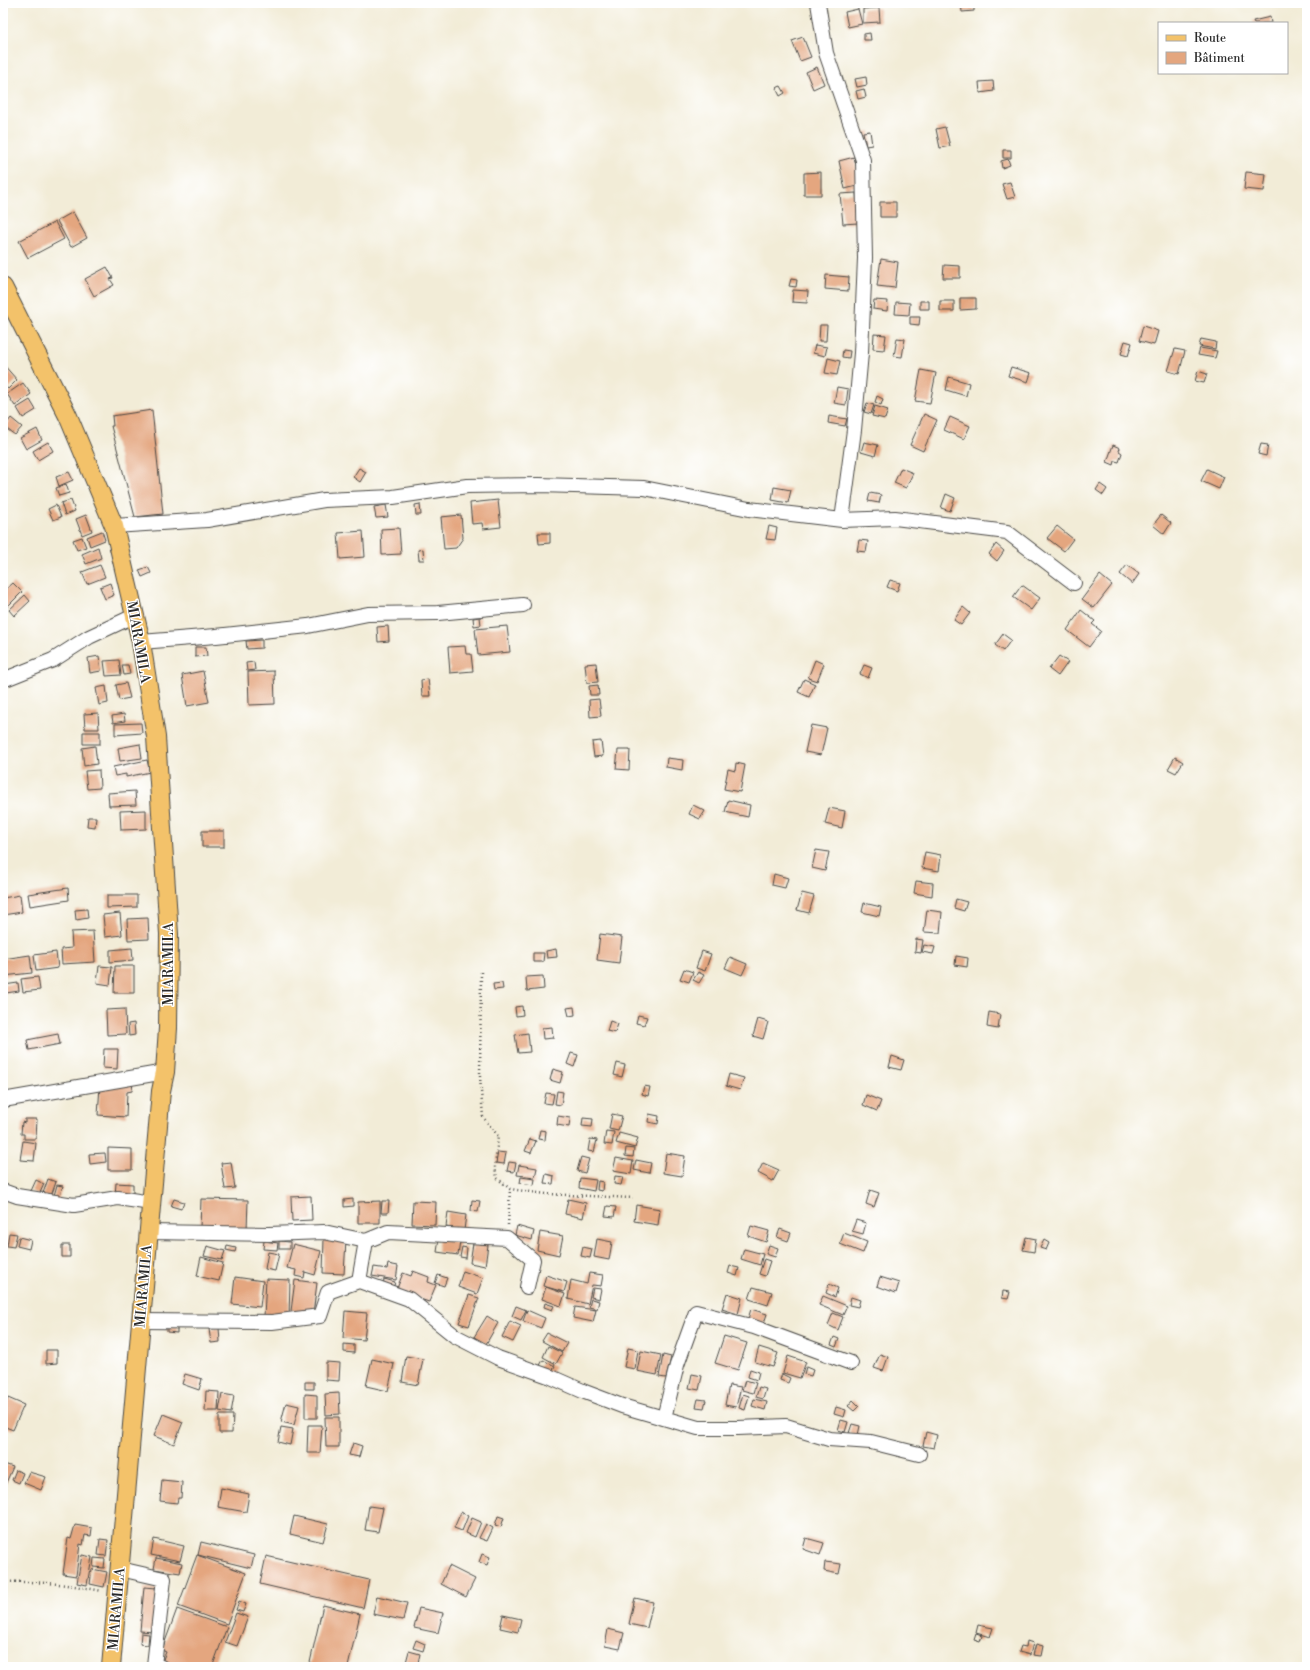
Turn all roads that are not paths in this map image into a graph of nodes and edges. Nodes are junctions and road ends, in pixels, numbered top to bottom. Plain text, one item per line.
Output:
1 (818, 3) edge
2 (3, 287) edge
3 (842, 520) junction
4 (114, 526) junction
5 (1074, 583) dead end
6 (523, 605) dead end
7 (136, 615) junction
8 (141, 642) junction
9 (3, 680) edge
10 (165, 1072) junction
11 (3, 1100) edge
12 (3, 1191) edge
13 (151, 1203) junction
14 (148, 1232) junction
15 (366, 1241) junction
16 (359, 1281) junction
17 (527, 1287) dead end
18 (140, 1322) junction
19 (851, 1363) dead end
20 (664, 1418) junction
21 (919, 1454) dead end
22 (120, 1569) junction
23 (111, 1667) edge
24 (160, 1667) edge

1 - 3 street
2 - 4 main road, MIARAMILA
3 - 4 street
3 - 5 street
4 - 7 main road, MIARAMILA
6 - 8 street
7 - 8 main road, MIARAMILA
7 - 9 street
8 - 10 main road, MIARAMILA
10 - 11 street
10 - 13 main road, MIARAMILA
12 - 13 street
13 - 14 main road, MIARAMILA
14 - 15 street
14 - 18 main road, MIARAMILA
15 - 16 street
15 - 17 street
16 - 18 street
16 - 20 street
18 - 22 main road, MIARAMILA
19 - 20 street
20 - 21 street
22 - 23 main road, MIARAMILA
22 - 24 street

